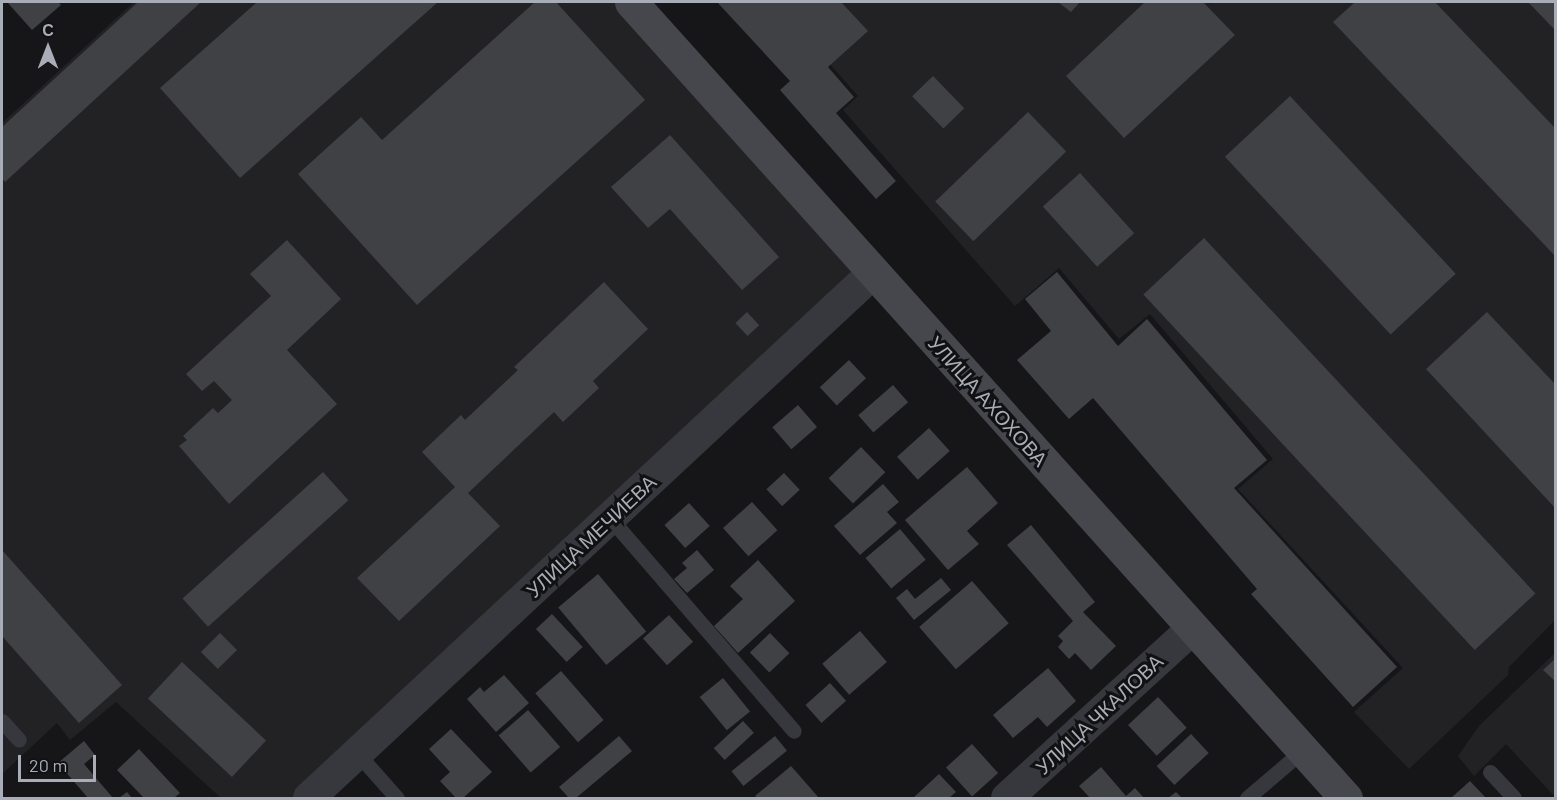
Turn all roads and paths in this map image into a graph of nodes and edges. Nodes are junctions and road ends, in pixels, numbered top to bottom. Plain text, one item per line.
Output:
1 (631, 2) edge
2 (873, 273) junction
3 (610, 518) junction
4 (1191, 629) junction
5 (2, 721) edge
6 (794, 730) dead end
7 (19, 740) dead end
8 (1302, 751) junction
9 (357, 753) junction
10 (1490, 772) dead end
11 (309, 798) edge
12 (397, 798) edge
13 (1007, 798) edge
14 (1247, 798) edge
15 (1346, 798) edge
16 (1514, 798) edge

1 - 2 main road, УЛИЦА АХОХОВА
2 - 3 street, УЛИЦА МЕЧИЕВА
2 - 4 main road, УЛИЦА АХОХОВА
3 - 6 lane
3 - 9 street, УЛИЦА МЕЧИЕВА
4 - 8 main road, УЛИЦА АХОХОВА
4 - 13 street, УЛИЦА ЧКАЛОВА
5 - 7 lane
8 - 14 lane
8 - 15 main road, УЛИЦА АХОХОВА
9 - 11 street, УЛИЦА МЕЧИЕВА
9 - 12 lane
10 - 16 lane

